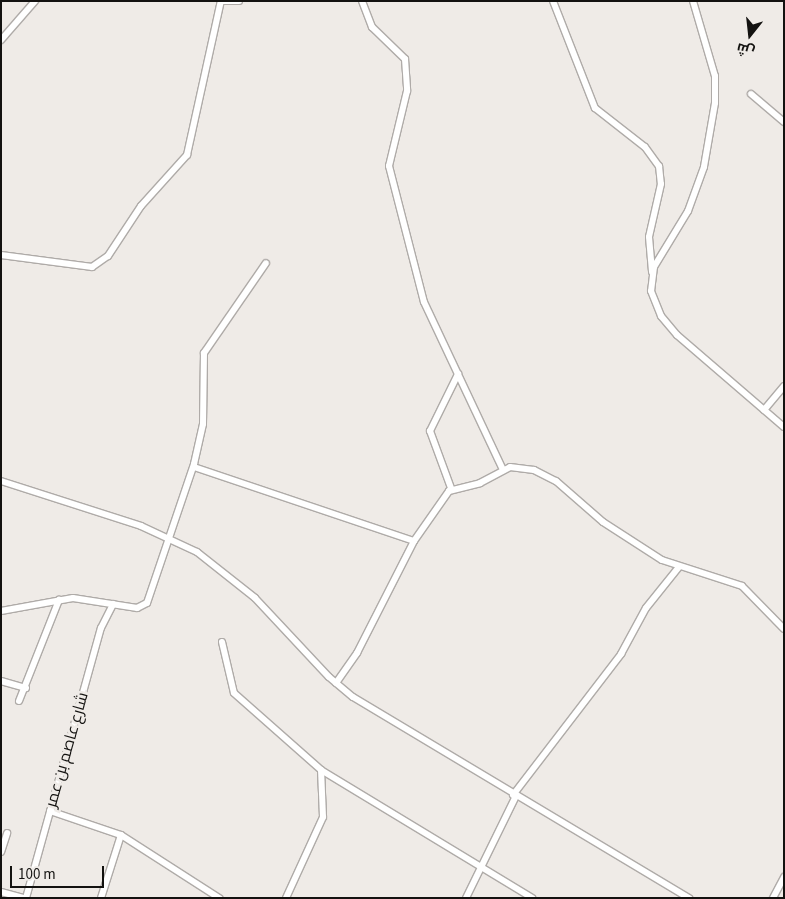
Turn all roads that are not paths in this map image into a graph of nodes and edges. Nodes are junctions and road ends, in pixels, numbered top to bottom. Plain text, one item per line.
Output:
1 (36, 1) edge
2 (222, 1) edge
3 (239, 1) edge
4 (362, 1) edge
5 (553, 1) edge
6 (693, 1) edge
7 (1, 40) edge
8 (750, 94) dead end
9 (784, 122) edge
10 (1, 255) edge
11 (266, 263) dead end
12 (652, 272) junction
13 (458, 374) junction
14 (784, 386) edge
15 (764, 410) junction
16 (784, 427) edge
17 (194, 467) junction
18 (503, 470) junction
19 (1, 481) edge
20 (451, 488) junction
21 (170, 537) junction
22 (414, 541) junction
23 (679, 567) junction
24 (59, 600) junction
25 (113, 604) junction
26 (1, 611) edge
27 (784, 629) edge
28 (222, 642) dead end
29 (1, 681) edge
30 (336, 683) junction
31 (26, 688) junction
32 (20, 701) dead end
33 (321, 770) junction
34 (515, 795) junction
35 (50, 812) junction
36 (6, 833) dead end
37 (121, 835) junction
38 (1, 852) edge
39 (480, 866) junction
40 (784, 877) edge
41 (677, 891) junction
42 (1, 892) edge
43 (784, 896) edge
44 (25, 898) edge
45 (101, 898) edge
46 (219, 898) edge
47 (286, 898) edge
48 (466, 898) edge
49 (532, 898) edge
50 (673, 898) edge
51 (689, 898) edge
52 (774, 898) edge

1 - 7 street
2 - 3 street
2 - 10 street
4 - 13 street
5 - 12 street
6 - 12 street
8 - 9 street
11 - 17 street
12 - 15 street
13 - 18 street
13 - 20 street
14 - 15 street
15 - 16 street
17 - 21 street
17 - 22 street
18 - 20 street
18 - 23 street
19 - 21 street
20 - 22 street
21 - 25 street
21 - 30 street
22 - 30 street
23 - 27 street
23 - 34 street
24 - 25 street
24 - 26 street
24 - 31 street
25 - 35 street, شارع عاصم بن عمر
28 - 33 street
29 - 31 street
30 - 34 street
31 - 32 street
33 - 39 street
33 - 47 street
34 - 39 street
34 - 41 street
35 - 37 street
35 - 44 street, شارع عاصم بن عمر
36 - 38 street
37 - 45 street
37 - 46 street
39 - 48 street
39 - 49 street
40 - 52 street
41 - 50 street
41 - 51 street
42 - 44 street
43 - 52 street

